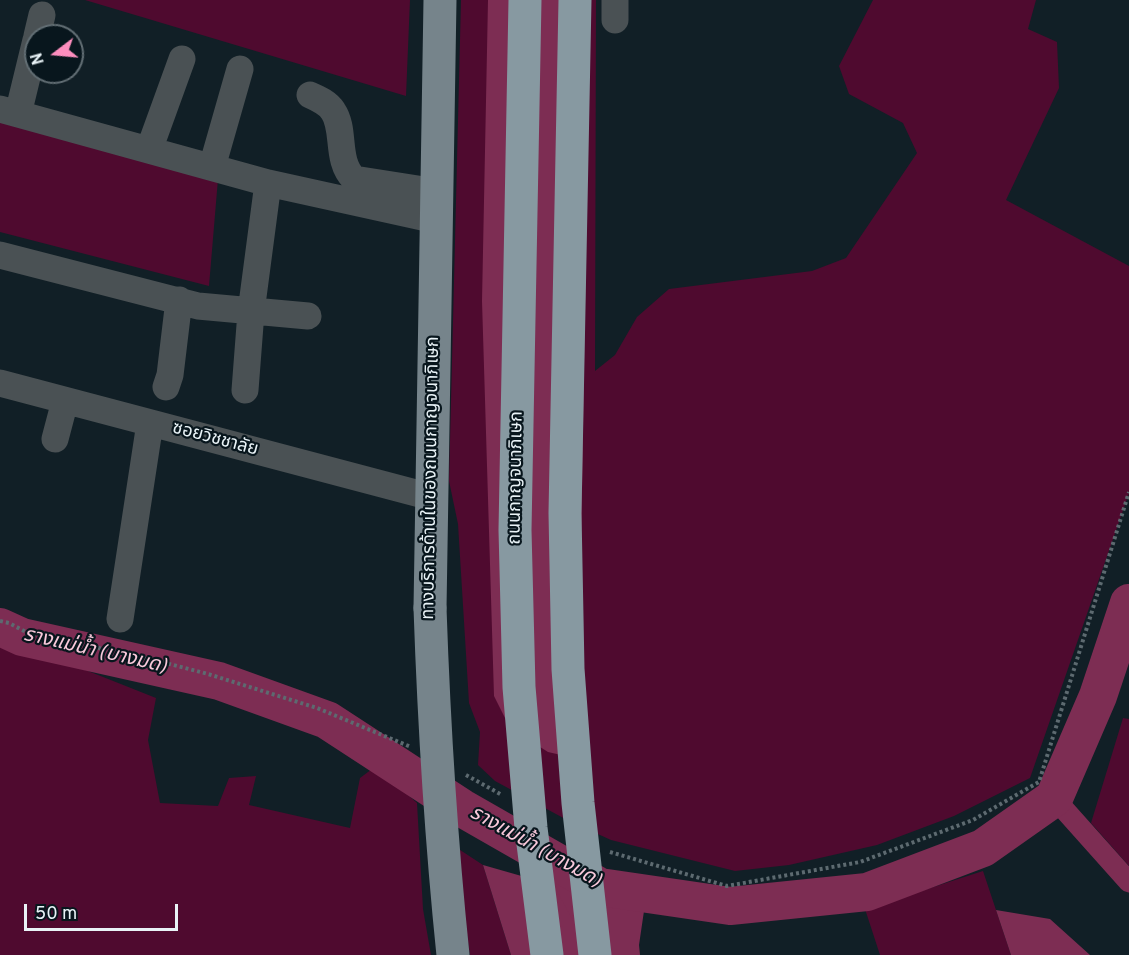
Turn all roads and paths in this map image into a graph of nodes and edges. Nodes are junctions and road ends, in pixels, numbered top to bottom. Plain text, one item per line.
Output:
1 (440, 0) edge
2 (525, 0) edge
3 (575, 0) edge
4 (182, 59) dead end
5 (24, 69) edge
6 (240, 69) dead end
7 (310, 94) dead end
8 (9, 111) edge
9 (149, 150) junction
10 (212, 167) junction
11 (268, 183) junction
12 (437, 206) junction
13 (0, 255) edge
14 (179, 300) junction
15 (251, 312) junction
16 (308, 316) dead end
17 (0, 383) edge
18 (166, 387) dead end
19 (245, 390) dead end
20 (65, 401) junction
21 (150, 423) junction
22 (55, 439) dead end
23 (1129, 492) edge
24 (431, 497) junction
25 (120, 619) dead end
26 (0, 621) edge
27 (403, 743) dead end
28 (466, 775) dead end
29 (506, 797) dead end
30 (605, 850) dead end
31 (453, 955) edge
32 (547, 955) edge
33 (595, 955) edge

1 - 12 main road, ทางบริการด้านในของถนนกาญจนาภิเษก
2 - 32 highway, ถนนกาญจนาภิเษก, bridge
3 - 33 highway, bridge
4 - 9 street
5 - 8 street
6 - 10 street
7 - 12 street
8 - 9 street
9 - 10 street
10 - 11 street
11 - 12 street
11 - 15 street
12 - 24 main road, ทางบริการด้านในของถนนกาญจนาภิเษก
13 - 14 street
14 - 15 street
14 - 18 street
15 - 16 street
15 - 19 street
17 - 20 street, ซอยวิชชาลัย
20 - 21 street, ซอยวิชชาลัย
20 - 22 street
21 - 24 street, ซอยวิชชาลัย
21 - 25 street
23 - 30 path
24 - 31 main road, ทางบริการด้านในของถนนกาญจนาภิเษก, bridge
26 - 27 path
28 - 29 path

